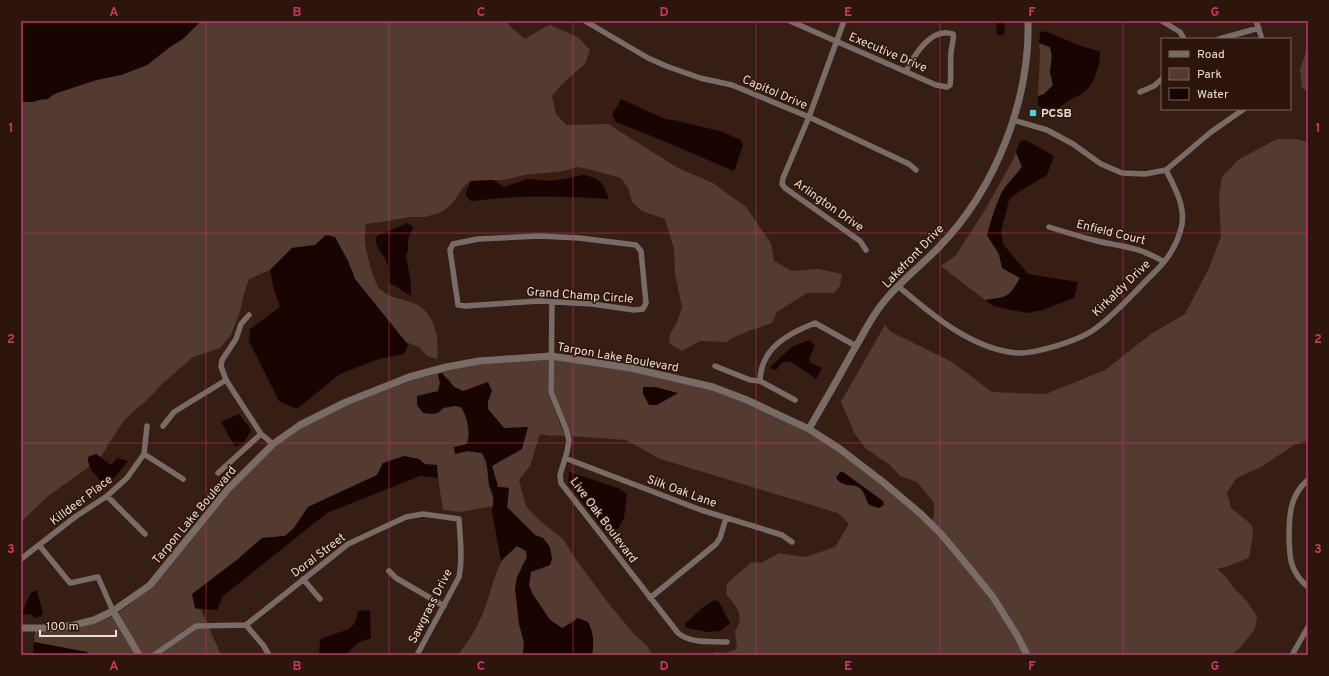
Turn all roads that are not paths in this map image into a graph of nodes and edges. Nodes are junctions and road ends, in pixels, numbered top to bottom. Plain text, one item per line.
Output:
1 (585, 21) edge
2 (790, 21) edge
3 (844, 21) edge
4 (1028, 21) edge
5 (1162, 21) edge
6 (1256, 21) edge
7 (1259, 28) junction
8 (1183, 38) edge
9 (1224, 38) edge
10 (1262, 38) edge
11 (837, 42) junction
12 (906, 71) junction
13 (1161, 80) edge
14 (1140, 92) dead end
15 (1243, 110) edge
16 (809, 118) junction
17 (1013, 120) junction
18 (916, 170) dead end
19 (1166, 170) junction
20 (1050, 227) dead end
21 (866, 250) dead end
22 (1164, 262) junction
23 (898, 286) junction
24 (552, 302) junction
25 (249, 315) dead end
26 (856, 346) junction
27 (551, 356) junction
28 (715, 366) dead end
29 (226, 380) junction
30 (760, 381) junction
31 (795, 400) dead end
32 (147, 426) dead end
33 (163, 426) dead end
34 (809, 429) junction
35 (261, 434) junction
36 (273, 444) junction
37 (144, 454) junction
38 (565, 458) junction
39 (218, 473) dead end
40 (183, 479) dead end
41 (1308, 480) edge
42 (107, 496) junction
43 (726, 518) junction
44 (459, 519) joint
45 (145, 534) dead end
46 (792, 542) dead end
47 (39, 544) junction
48 (21, 559) edge
49 (389, 571) dead end
50 (303, 579) junction
51 (1308, 587) edge
52 (650, 598) junction
53 (320, 599) dead end
54 (444, 606) junction
55 (113, 611) junction
56 (246, 625) junction
57 (1308, 627) edge
58 (21, 628) edge
59 (727, 642) dead end
60 (139, 655) edge
61 (154, 655) edge
62 (269, 655) edge
63 (417, 655) edge
64 (1027, 655) edge
65 (1292, 655) edge

1 - 16 street, Capitol Drive
2 - 11 street, Executive Drive
3 - 11 street, Arlington Drive
4 - 17 street, Lakefront Drive
5 - 8 street
6 - 7 street
7 - 9 street
7 - 10 street
11 - 12 street, Executive Drive
11 - 16 street, Arlington Drive
12 - 12 street, Executive Drive
13 - 14 street
15 - 19 street
16 - 18 street, Capitol Drive
16 - 21 street, Arlington Drive
17 - 19 street
17 - 23 street, Lakefront Drive
19 - 22 street, Kirkaldy Drive
20 - 22 street, Enfield Court
22 - 23 street, Kirkaldy Drive
23 - 26 street, Lakefront Drive
24 - 24 street, Grand Champ Circle
24 - 27 street, Live Oak Boulevard
25 - 29 street
26 - 30 street
26 - 34 street, Lakefront Drive
27 - 34 street, Tarpon Lake Boulevard
27 - 36 street, Tarpon Lake Boulevard
27 - 38 street, Live Oak Boulevard
28 - 30 street
29 - 33 street
29 - 35 street
30 - 31 street
32 - 37 street, Killdeer Place
34 - 64 street, Tarpon Lake Boulevard
35 - 36 street
35 - 39 street
36 - 55 street, Tarpon Lake Boulevard
37 - 40 street
37 - 42 street, Killdeer Place
38 - 43 street, Silk Oak Lane
38 - 52 street, Live Oak Boulevard
41 - 51 street
42 - 45 street
42 - 47 street, Killdeer Place
43 - 46 street, Silk Oak Lane
43 - 52 street
44 - 50 street, Doral Street
44 - 54 street, Sawgrass Drive
47 - 48 street, Killdeer Place
47 - 55 street
49 - 54 street
50 - 53 street
50 - 56 street, Doral Street
52 - 59 street, Live Oak Boulevard
54 - 63 street, Sawgrass Drive
55 - 58 street, Tarpon Lake Boulevard
55 - 60 street
56 - 61 street
56 - 62 street
57 - 65 street

